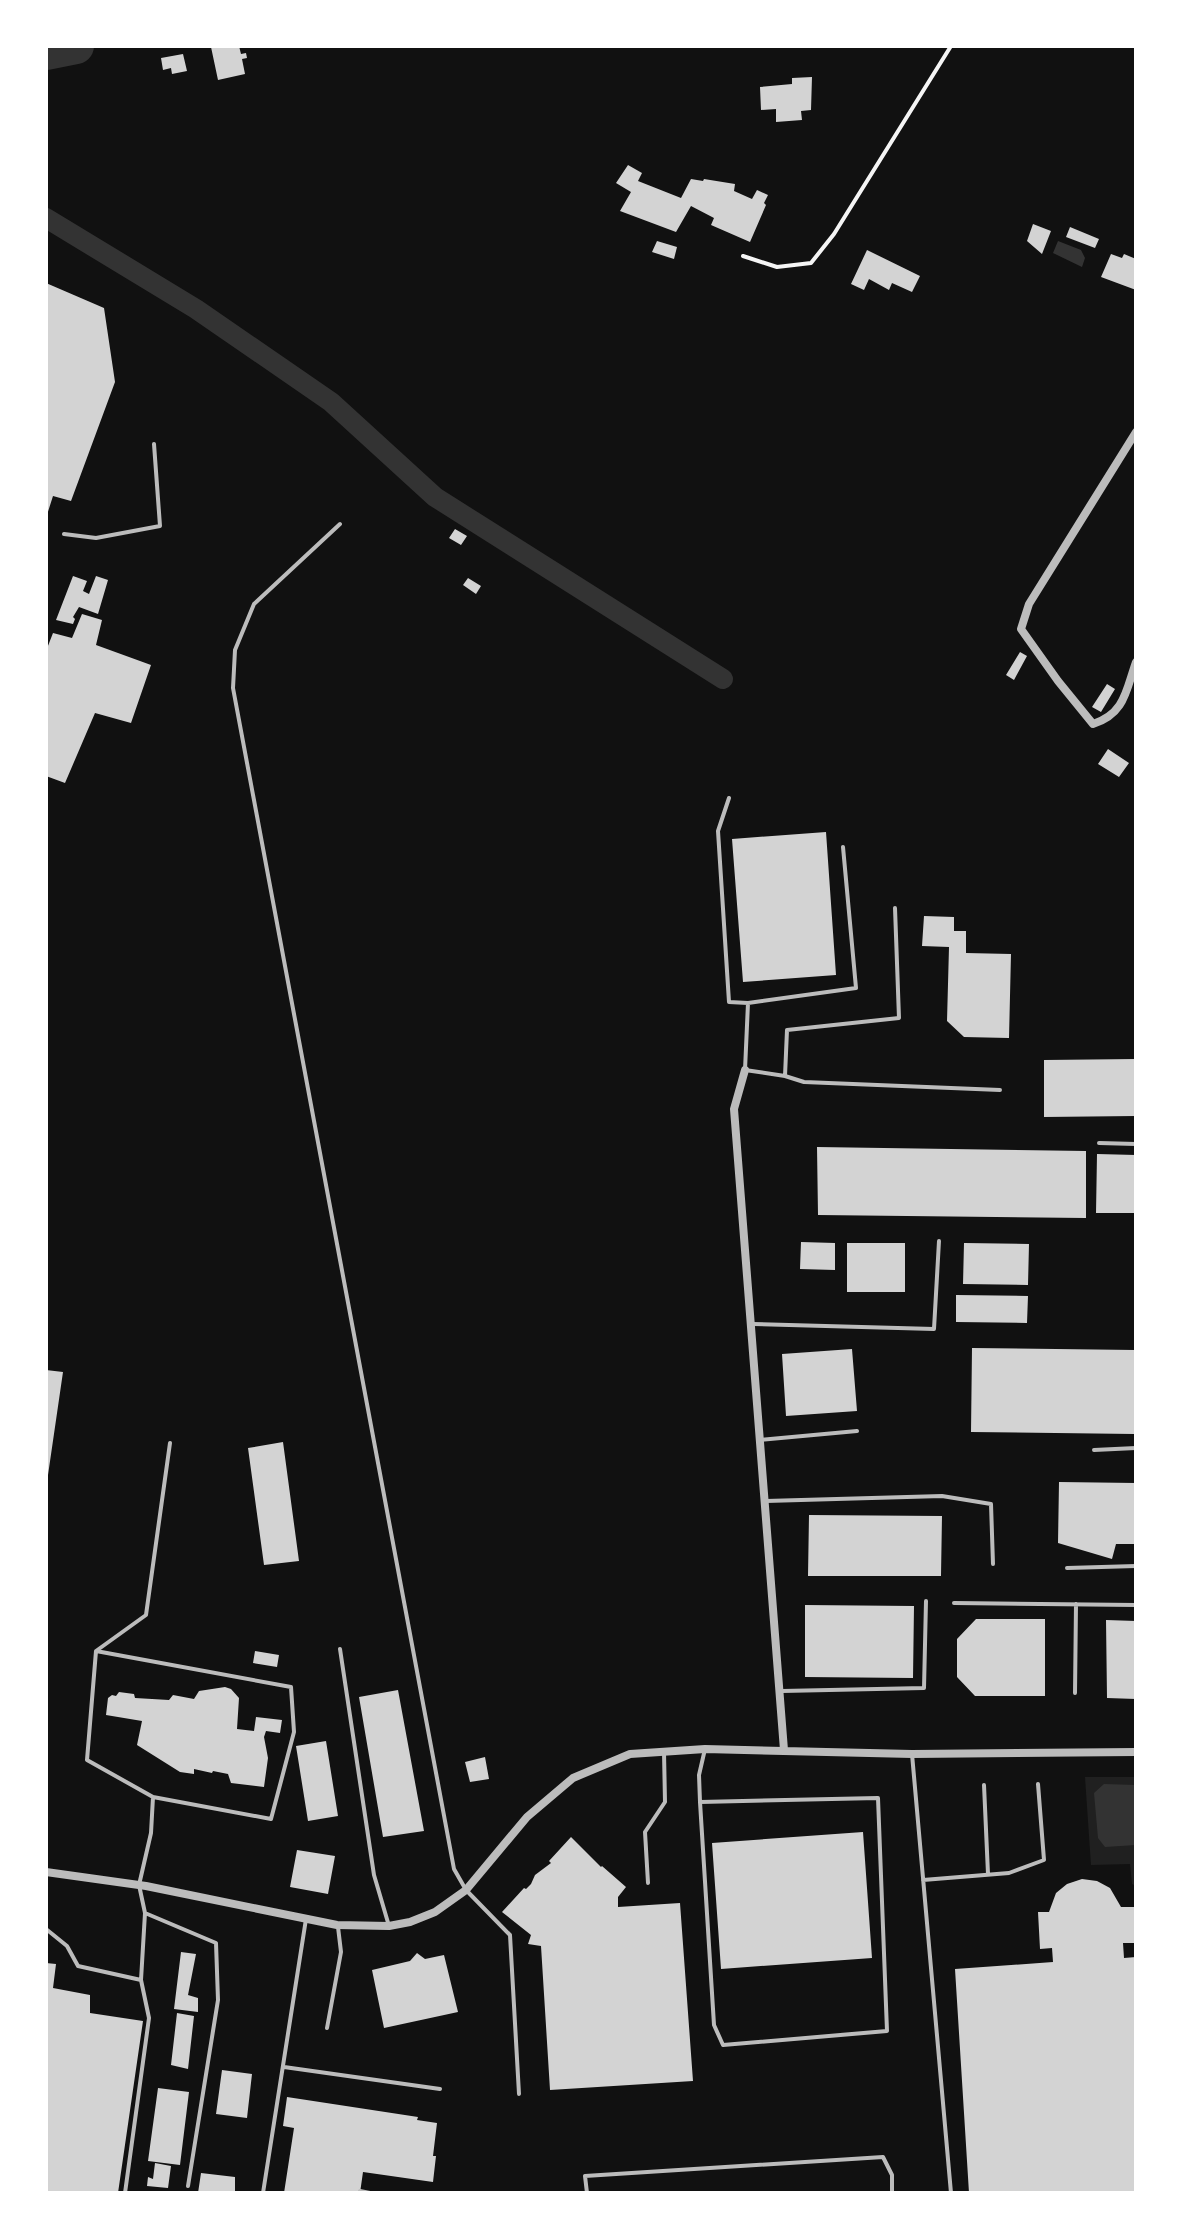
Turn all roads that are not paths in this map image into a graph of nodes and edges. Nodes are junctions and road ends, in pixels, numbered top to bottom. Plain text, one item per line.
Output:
1 (1136, 432) edge
2 (154, 444) dead end
3 (340, 524) dead end
4 (64, 534) dead end
5 (1136, 662) edge
6 (729, 798) dead end
7 (843, 847) dead end
8 (895, 908) dead end
9 (748, 1003) junction
10 (745, 1070) junction
11 (785, 1076) junction
12 (1000, 1090) dead end
13 (1099, 1143) dead end
14 (1136, 1144) edge
15 (939, 1241) dead end
16 (753, 1324) junction
17 (857, 1431) dead end
18 (760, 1440) junction
19 (170, 1443) dead end
20 (1136, 1448) edge
21 (1094, 1450) dead end
22 (764, 1501) junction
23 (993, 1564) dead end
24 (1136, 1566) edge
25 (1067, 1568) dead end
26 (926, 1601) dead end
27 (954, 1603) dead end
28 (1076, 1604) junction
29 (1136, 1605) edge
30 (340, 1649) dead end
31 (96, 1651) junction
32 (781, 1691) junction
33 (1075, 1693) dead end
34 (705, 1749) junction
35 (784, 1750) junction
36 (664, 1752) junction
37 (1136, 1752) edge
38 (912, 1754) junction
39 (1038, 1784) dead end
40 (984, 1785) dead end
41 (153, 1797) junction
42 (700, 1802) junction
43 (46, 1872) edge
44 (988, 1874) junction
45 (923, 1880) junction
46 (648, 1883) dead end
47 (139, 1885) junction
48 (466, 1890) junction
49 (145, 1913) junction
50 (306, 1917) junction
51 (337, 1925) junction
52 (389, 1926) junction
53 (46, 1929) edge
54 (141, 1980) junction
55 (327, 2028) dead end
56 (283, 2067) junction
57 (440, 2089) dead end
58 (519, 2094) dead end
59 (188, 2186) dead end
60 (360, 2191) dead end
61 (125, 2193) edge
62 (263, 2193) edge
63 (370, 2193) edge
64 (587, 2193) edge
65 (892, 2193) edge
66 (951, 2193) edge

1 - 5 street
2 - 4 lane
3 - 48 lane
6 - 9 lane
7 - 9 lane
8 - 11 lane
9 - 10 lane
10 - 11 lane
10 - 16 street
11 - 12 lane
13 - 14 lane
15 - 16 lane
16 - 18 street
17 - 18 lane
18 - 22 street
19 - 31 lane
20 - 21 lane
22 - 23 lane
22 - 32 street
24 - 25 lane
26 - 32 lane
27 - 28 lane
28 - 29 lane
28 - 33 lane
30 - 52 lane
31 - 41 lane
31 - 41 lane
32 - 35 street
34 - 35 street
34 - 36 street
34 - 42 lane
35 - 38 street
36 - 46 lane
36 - 48 street
37 - 38 street
38 - 45 lane
39 - 44 lane
40 - 44 lane
41 - 47 lane
42 - 42 lane
43 - 47 street
44 - 45 lane
45 - 66 lane
47 - 49 lane
47 - 50 street
48 - 52 street
48 - 58 lane
49 - 54 lane
49 - 59 lane
50 - 51 street
50 - 56 lane
51 - 52 street
51 - 55 lane
53 - 54 lane
54 - 61 lane
56 - 57 lane
56 - 62 lane
60 - 63 lane
64 - 65 lane

